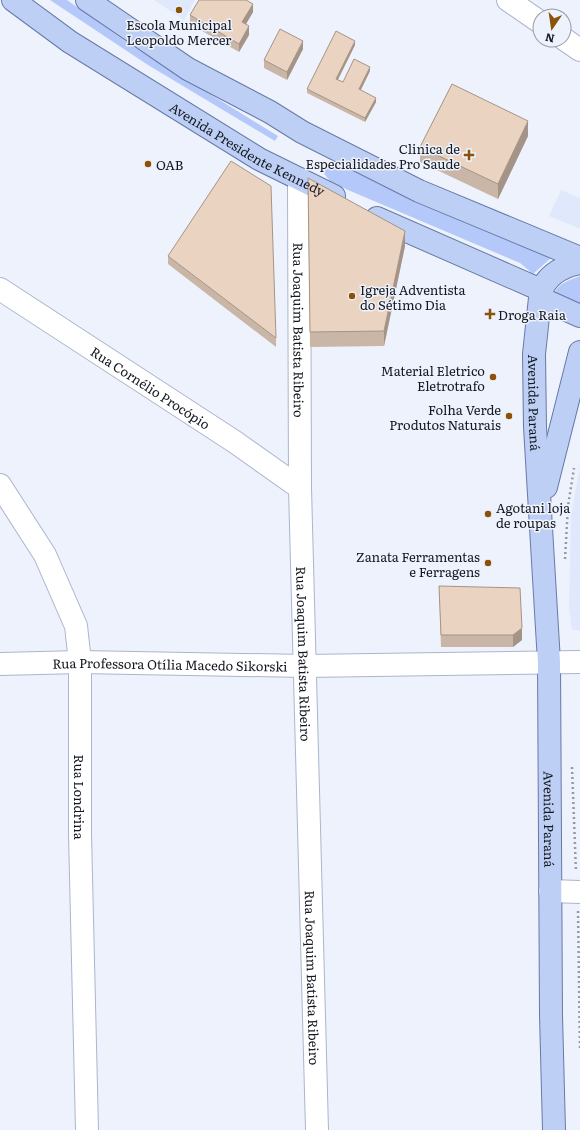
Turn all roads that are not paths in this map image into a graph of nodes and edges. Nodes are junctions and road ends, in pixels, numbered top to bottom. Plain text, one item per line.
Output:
1 (13, 0) edge
2 (86, 0) edge
3 (508, 0) edge
4 (532, 16) edge
5 (300, 179) junction
6 (580, 258) edge
7 (580, 263) edge
8 (0, 289) edge
9 (540, 294) junction
10 (580, 316) edge
11 (580, 352) edge
12 (0, 484) edge
13 (300, 488) junction
14 (541, 508) junction
15 (80, 662) junction
16 (549, 662) junction
17 (580, 662) edge
18 (0, 664) edge
19 (305, 666) junction
20 (550, 890) junction
21 (579, 892) edge
22 (87, 1130) edge
23 (317, 1130) edge
24 (554, 1130) edge

1 - 5 main road, Avenida Presidente Kennedy
2 - 6 main road
3 - 4 street
5 - 9 main road, Avenida Presidente Kennedy
5 - 13 street, Rua Joaquim Batista Ribeiro
7 - 9 main road
8 - 13 street, Rua Cornélio Procópio
9 - 10 main road, Avenida Presidente Kennedy
9 - 14 main road, Avenida Paraná
11 - 14 main road, Avenida Paraná
12 - 15 street, Rua Londrina
13 - 19 street, Rua Joaquim Batista Ribeiro
14 - 16 main road, Avenida Paraná
15 - 18 street, Rua Professora Otília Macedo Sikorski
15 - 19 street, Rua Professora Otília Macedo Sikorski
15 - 22 street, Rua Londrina
16 - 17 street, Rua Professora Otília Macedo Sikorski
16 - 19 street, Rua Professora Otília Macedo Sikorski
16 - 20 main road, Avenida Paraná
19 - 23 street, Rua Joaquim Batista Ribeiro
20 - 21 street
20 - 24 main road, Avenida Paraná

